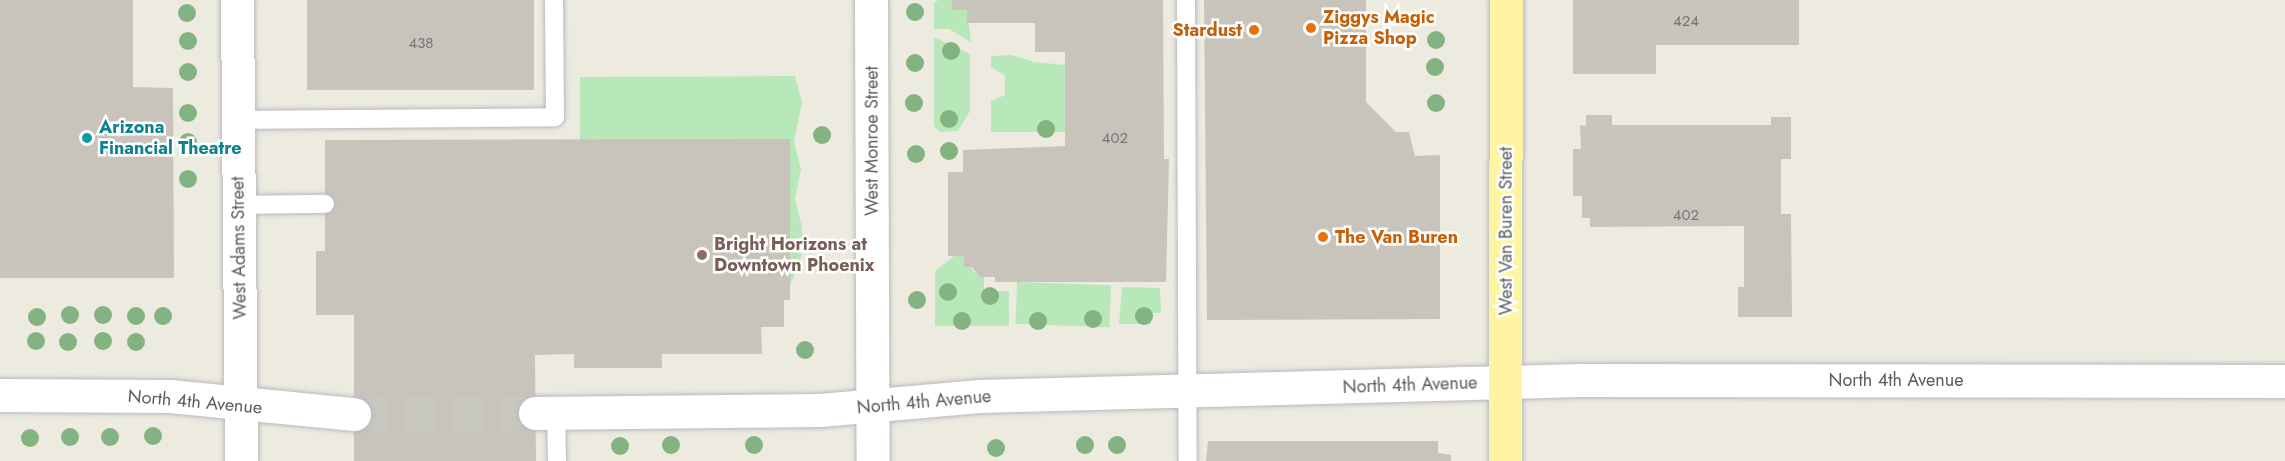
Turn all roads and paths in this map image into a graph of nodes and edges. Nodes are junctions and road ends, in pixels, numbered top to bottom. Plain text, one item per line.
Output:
1 (237, 0) edge
2 (554, 0) edge
3 (871, 0) edge
4 (1186, 0) edge
5 (1506, 0) edge
6 (237, 120) junction
7 (325, 204) dead end
8 (239, 205) junction
9 (2285, 381) edge
10 (1506, 382) junction
11 (1188, 391) junction
12 (0, 395) edge
13 (240, 404) junction
14 (873, 406) junction
15 (546, 413) joint
16 (354, 414) tunnel mouth
17 (241, 461) edge
18 (557, 461) edge
19 (873, 461) edge
20 (1188, 461) edge
21 (1505, 461) edge

1 - 6 street, West Adams Street
2 - 6 lane
3 - 14 street, West Monroe Street
4 - 11 lane
5 - 10 main road, West Van Buren Street
6 - 8 street, West Adams Street
7 - 8 lane
8 - 13 street, West Adams Street
9 - 10 street, North 4th Avenue
10 - 11 street, North 4th Avenue
10 - 21 main road, West Van Buren Street
11 - 14 street, North 4th Avenue
11 - 20 lane
12 - 13 street, North 4th Avenue
13 - 16 street, North 4th Avenue
13 - 17 street, West Adams Street
14 - 15 street, North 4th Avenue
14 - 19 street, West Monroe Street
15 - 18 lane

